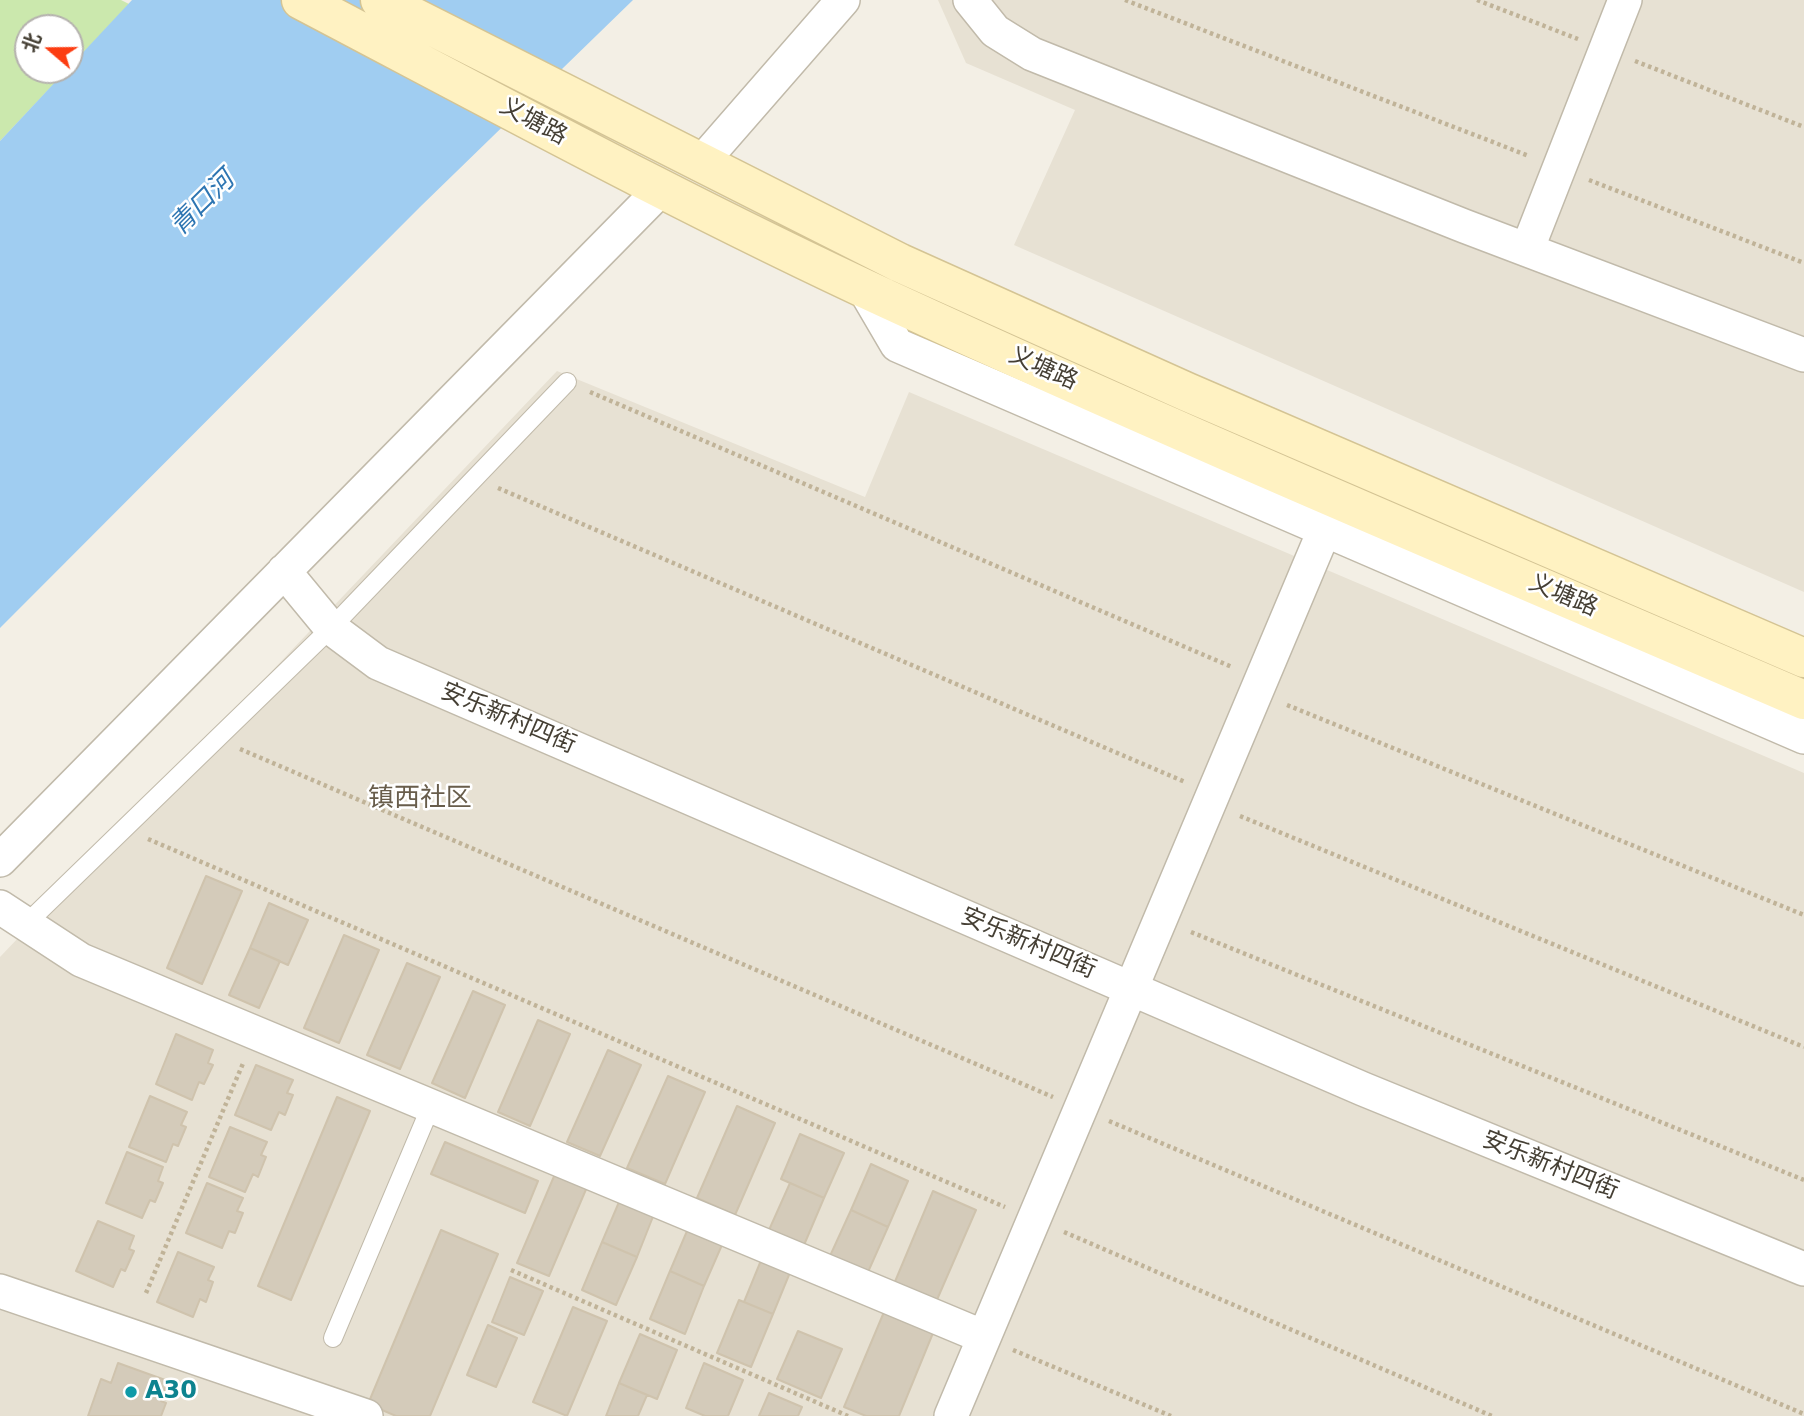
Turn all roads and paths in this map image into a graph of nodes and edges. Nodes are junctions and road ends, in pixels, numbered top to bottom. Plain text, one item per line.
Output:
1 (301, 0) edge
2 (380, 0) edge
3 (843, 0) edge
4 (970, 0) edge
5 (1125, 0) edge
6 (1477, 0) edge
7 (1625, 0) edge
8 (1605, 50) junction
9 (1804, 127) edge
10 (700, 164) junction
11 (1559, 168) junction
12 (662, 188) junction
13 (1527, 250) junction
14 (1804, 263) edge
15 (1804, 355) edge
16 (566, 382) joint
17 (475, 478) junction
18 (1331, 515) junction
19 (284, 571) junction
20 (331, 628) junction
21 (1804, 658) edge
22 (1259, 686) junction
23 (1804, 700) edge
24 (1804, 737) edge
25 (217, 739) junction
26 (1212, 799) junction
27 (124, 829) junction
28 (0, 860) edge
29 (13, 915) edge
30 (1804, 915) edge
31 (1161, 920) junction
32 (1132, 989) junction
33 (256, 1033) junction
34 (1804, 1047) edge
35 (431, 1106) junction
36 (1081, 1109) junction
37 (1804, 1180) edge
38 (1034, 1219) junction
39 (1804, 1269) edge
40 (511, 1270) dead end
41 (0, 1291) edge
42 (146, 1293) dead end
43 (984, 1337) junction
44 (333, 1338) dead end
45 (1804, 1414) edge
46 (366, 1416) edge
47 (848, 1416) edge
48 (951, 1416) edge
49 (1171, 1416) edge
50 (1492, 1416) edge

1 - 12 main road, 义塘路
2 - 10 main road, 义塘路
3 - 10 street
4 - 13 street
5 - 11 path
6 - 8 path
7 - 8 street
8 - 9 path
8 - 11 street
10 - 21 main road, 义塘路
11 - 13 street
11 - 14 path
12 - 18 main road, 义塘路
12 - 19 street
13 - 15 street
16 - 17 lane
16 - 22 path
17 - 20 lane
17 - 26 path
18 - 22 street
18 - 23 main road, 义塘路
18 - 24 street
19 - 20 street, 安乐新村四街
19 - 28 street
20 - 25 lane
20 - 32 street, 安乐新村四街
22 - 26 street
22 - 30 path
25 - 27 lane
25 - 36 path
26 - 31 street
26 - 34 path
27 - 29 lane
27 - 38 path
29 - 33 street
31 - 32 street
31 - 37 path
32 - 36 street
32 - 39 street, 安乐新村四街
33 - 35 street
33 - 42 path
35 - 43 street
35 - 44 lane
36 - 38 street
36 - 45 path
38 - 43 street
38 - 50 path
40 - 47 path
41 - 46 street
43 - 48 street
43 - 49 path

